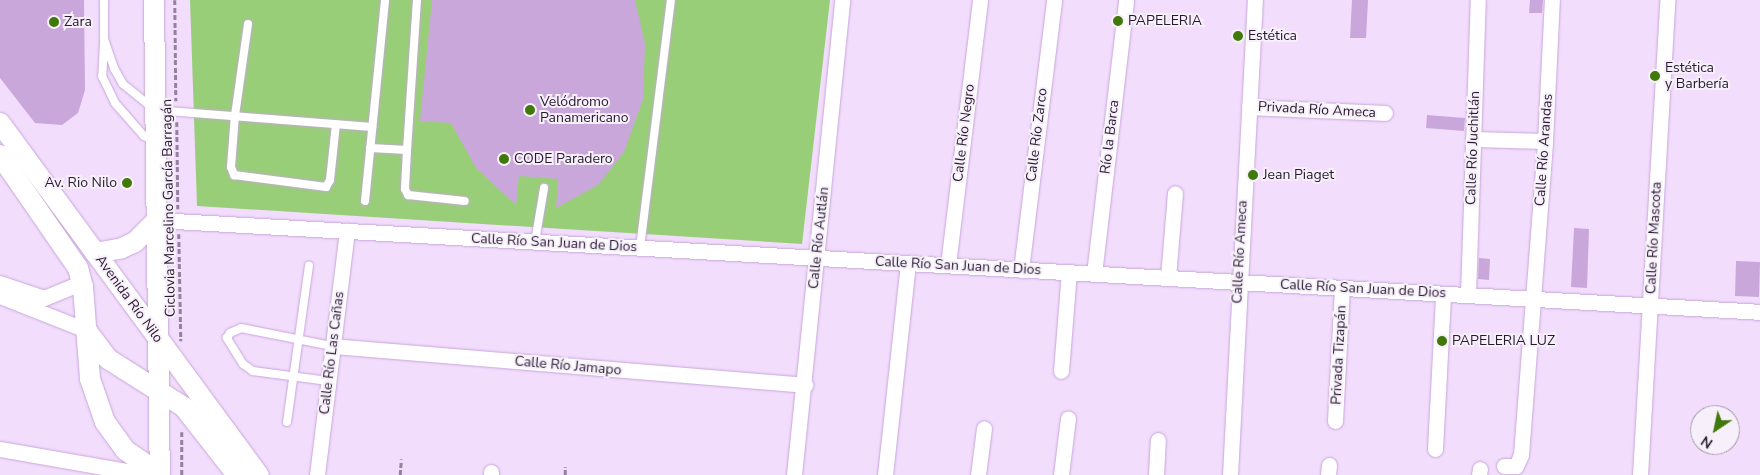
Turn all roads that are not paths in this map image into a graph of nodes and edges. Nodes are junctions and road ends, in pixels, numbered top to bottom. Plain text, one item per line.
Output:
1 (104, 0) edge
2 (154, 0) edge
3 (384, 0) edge
4 (416, 0) edge
5 (671, 0) edge
6 (842, 0) edge
7 (980, 0) edge
8 (1054, 0) edge
9 (1126, 0) edge
10 (1255, 0) edge
11 (1478, 0) edge
12 (1552, 0) edge
13 (1667, 0) edge
14 (248, 24) dead end
15 (104, 39) junction
16 (1248, 107) junction
17 (155, 110) junction
18 (1385, 113) dead end
19 (235, 115) junction
20 (0, 123) edge
21 (336, 124) junction
22 (372, 127) junction
23 (1473, 139) junction
24 (1545, 141) junction
25 (156, 142) junction
26 (370, 148) junction
27 (406, 150) junction
28 (0, 155) edge
29 (544, 188) dead end
30 (1175, 193) dead end
31 (365, 201) dead end
32 (466, 201) dead end
33 (157, 220) junction
34 (347, 231) junction
35 (535, 242) junction
36 (640, 248) junction
37 (95, 253) junction
38 (817, 258) junction
39 (908, 263) junction
40 (948, 265) junction
41 (309, 266) dead end
42 (1021, 270) junction
43 (1069, 272) junction
44 (1094, 274) junction
45 (1168, 278) junction
46 (82, 282) junction
47 (1238, 282) junction
48 (0, 283) edge
49 (1342, 288) junction
50 (1442, 294) junction
51 (1468, 295) junction
52 (0, 296) edge
53 (1534, 299) junction
54 (1650, 306) junction
55 (1760, 312) edge
56 (86, 330) junction
57 (159, 340) junction
58 (299, 340) junction
59 (332, 346) junction
60 (1061, 371) dead end
61 (292, 375) junction
62 (328, 381) junction
63 (805, 385) junction
64 (159, 391) junction
65 (1068, 418) dead end
66 (1335, 421) dead end
67 (288, 422) dead end
68 (984, 428) dead end
69 (1158, 440) dead end
70 (0, 449) edge
71 (1435, 449) dead end
72 (1504, 466) dead end
73 (157, 475) edge
74 (238, 475) edge
75 (258, 475) edge
76 (317, 475) edge
77 (794, 475) edge
78 (885, 475) edge
79 (978, 475) edge
80 (1061, 475) edge
81 (1156, 475) edge
82 (1230, 475) edge
83 (1640, 475) edge

1 - 15 lane
2 - 17 main road
3 - 22 lane
4 - 27 lane
5 - 36 lane
6 - 38 street, Calle Río Autlán
7 - 40 street, Calle Río Negro
8 - 42 street, Calle Río Zarco
9 - 44 street, Río la Barca
10 - 16 street, Calle Río Ameca
11 - 23 street, Calle Río Juchitlán
12 - 24 street, Calle Río Arandas
13 - 54 street, Calle Río Mascota
14 - 19 lane
15 - 17 lane
15 - 25 lane
16 - 18 street, Privada Río Ameca
16 - 47 street, Calle Río Ameca
17 - 19 lane
17 - 25 main road
19 - 21 lane
19 - 21 lane
20 - 37 main road, Avenida Río Nilo
21 - 22 lane
22 - 26 lane
23 - 24 street
23 - 51 street, Calle Río Juchitlán
24 - 53 street, Calle Río Arandas
25 - 33 main road
26 - 27 lane
26 - 31 lane
27 - 32 lane
28 - 46 main road, Avenida Río Nilo
29 - 35 lane
30 - 45 street
33 - 34 street, Calle Río San Juan de Dios
33 - 37 main road
33 - 57 main road
34 - 35 street, Calle Río San Juan de Dios
34 - 59 street, Calle Río Las Cañas
35 - 36 street, Calle Río San Juan de Dios
36 - 38 street, Calle Río San Juan de Dios
37 - 57 main road, Avenida Río Nilo
38 - 39 street, Calle Río San Juan de Dios
38 - 63 street, Calle Río Autlán
39 - 40 street, Calle Río San Juan de Dios
39 - 78 street
40 - 42 street, Calle Río San Juan de Dios
41 - 58 lane
42 - 43 street, Calle Río San Juan de Dios
43 - 44 street, Calle Río San Juan de Dios
43 - 60 street
44 - 45 street, Calle Río San Juan de Dios
45 - 47 street, Calle Río San Juan de Dios
46 - 48 street
46 - 56 main road, Avenida Río Nilo
47 - 49 street, Calle Río San Juan de Dios
47 - 82 street, Calle Río Ameca
49 - 50 street, Calle Río San Juan de Dios
49 - 66 street, Privada Tizapán
50 - 51 street, Calle Río San Juan de Dios
50 - 71 street
51 - 53 street, Calle Río San Juan de Dios
52 - 56 street
53 - 54 street, Calle Río San Juan de Dios
53 - 72 street, Calle Río Arandas
54 - 55 street, Calle Río San Juan de Dios
54 - 83 street, Calle Río Mascota
56 - 64 main road
56 - 73 main road, Avenida Río Nilo
57 - 64 main road
57 - 75 main road, Avenida Río Nilo
58 - 59 lane
58 - 61 lane
58 - 61 lane
59 - 62 street, Calle Río Las Cañas
59 - 63 street, Calle Río Jamapo
61 - 62 lane
61 - 67 lane
62 - 76 street, Calle Río Las Cañas
63 - 77 street, Calle Río Autlán
64 - 73 main road
64 - 74 main road
65 - 80 street
68 - 79 street
69 - 81 street
70 - 73 street

